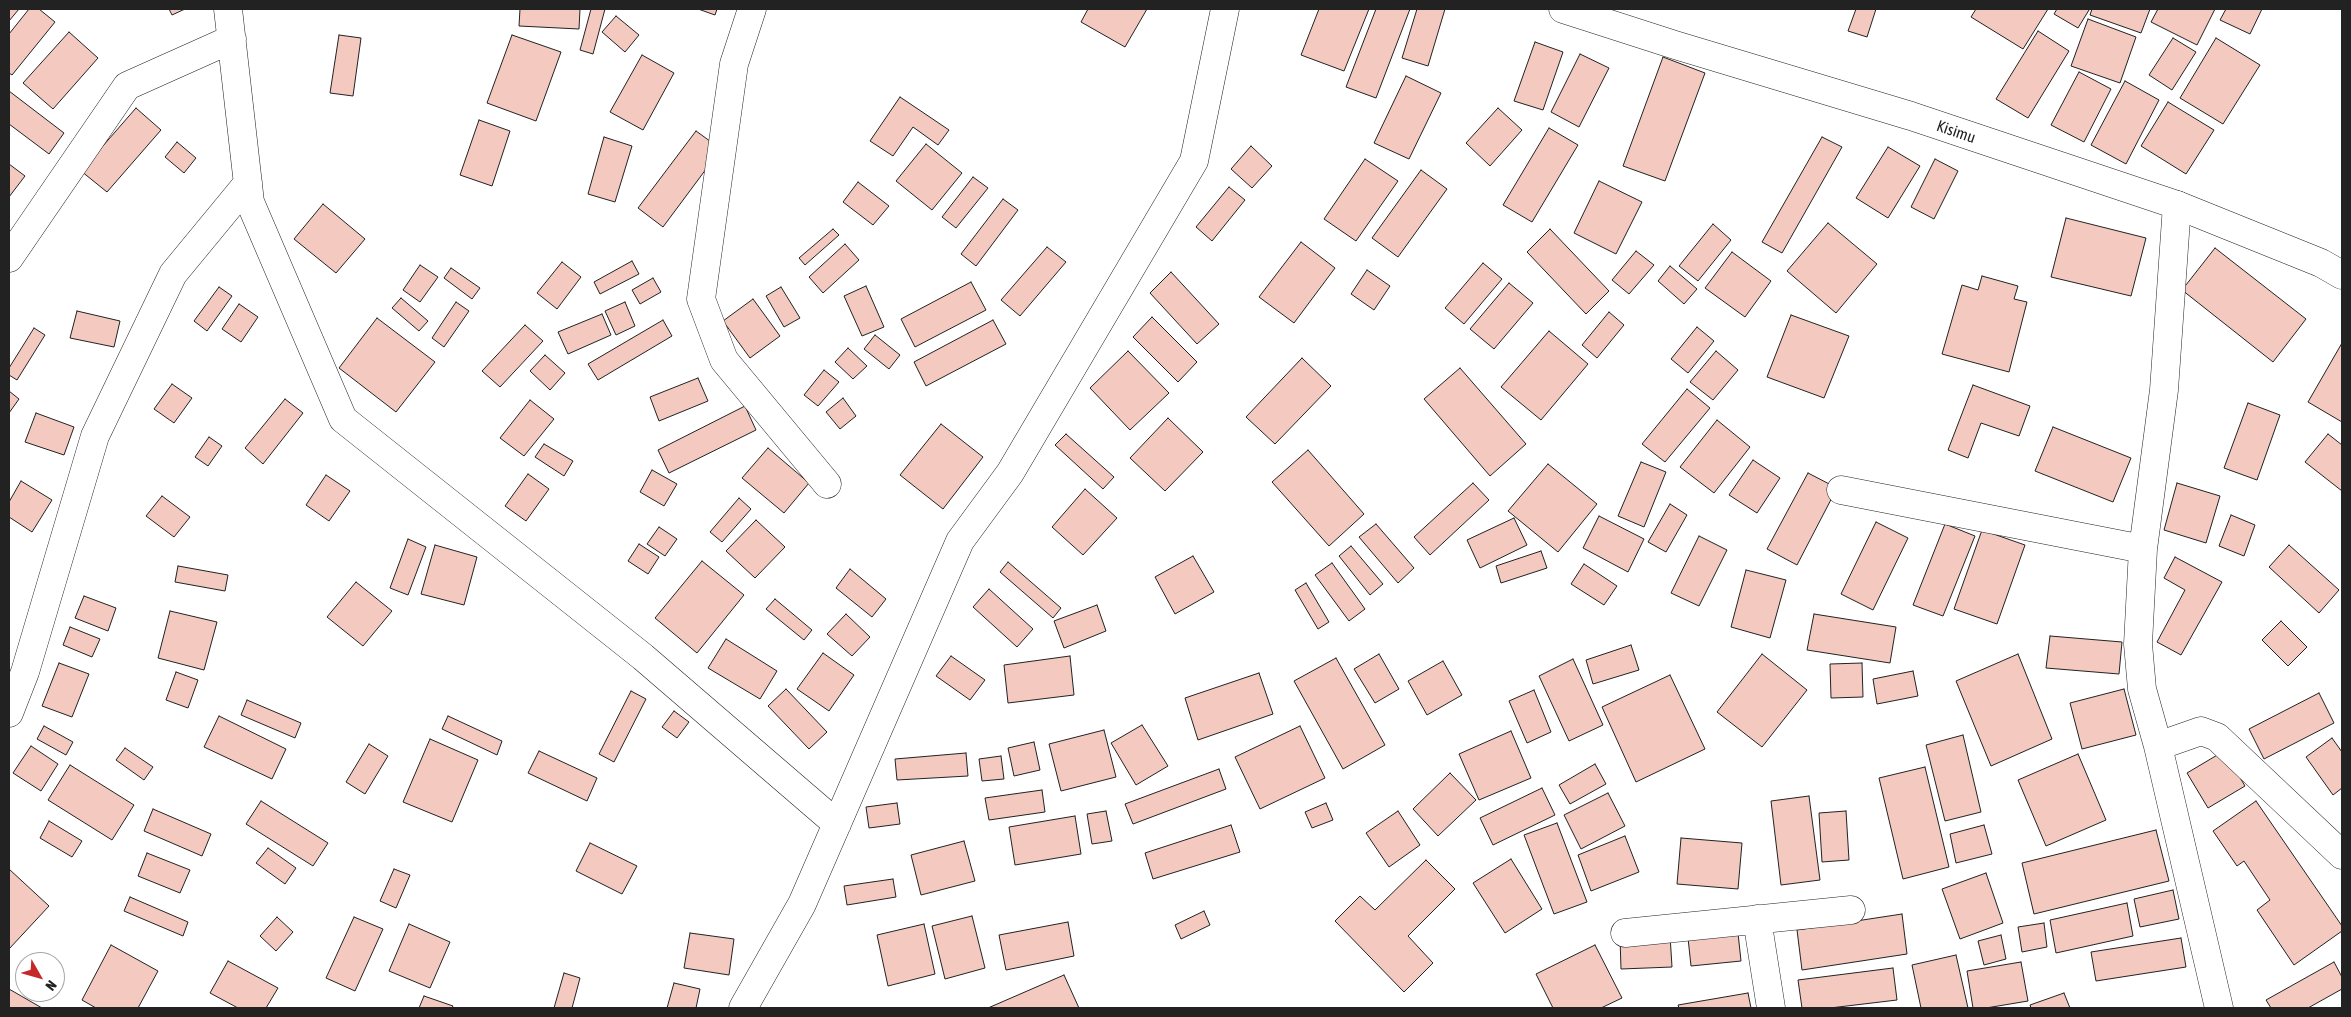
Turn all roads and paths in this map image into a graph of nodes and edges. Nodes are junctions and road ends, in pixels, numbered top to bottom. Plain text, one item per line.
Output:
1 (228, 9) edge
2 (752, 9) edge
3 (1225, 9) edge
4 (1563, 9) edge
5 (232, 40) junction
6 (248, 183) junction
7 (2176, 205) junction
8 (9, 258) edge
9 (2342, 275) edge
10 (827, 484) dead end
11 (1842, 490) dead end
12 (2143, 550) junction
13 (9, 713) edge
14 (2158, 746) junction
15 (837, 824) junction
16 (2342, 855) edge
17 (1851, 910) dead end
18 (1758, 918) junction
19 (1625, 933) dead end
20 (743, 1008) edge
21 (1771, 1008) edge
22 (2219, 1008) edge

1 - 5 street
2 - 10 street
3 - 15 street
4 - 7 street, Kisimu
5 - 6 street
5 - 8 street
6 - 13 street
6 - 15 street
7 - 9 street, Kisimu
7 - 12 street
11 - 12 street
12 - 14 street
14 - 16 street
14 - 22 street
15 - 20 street
17 - 18 street
18 - 19 street
18 - 21 street

